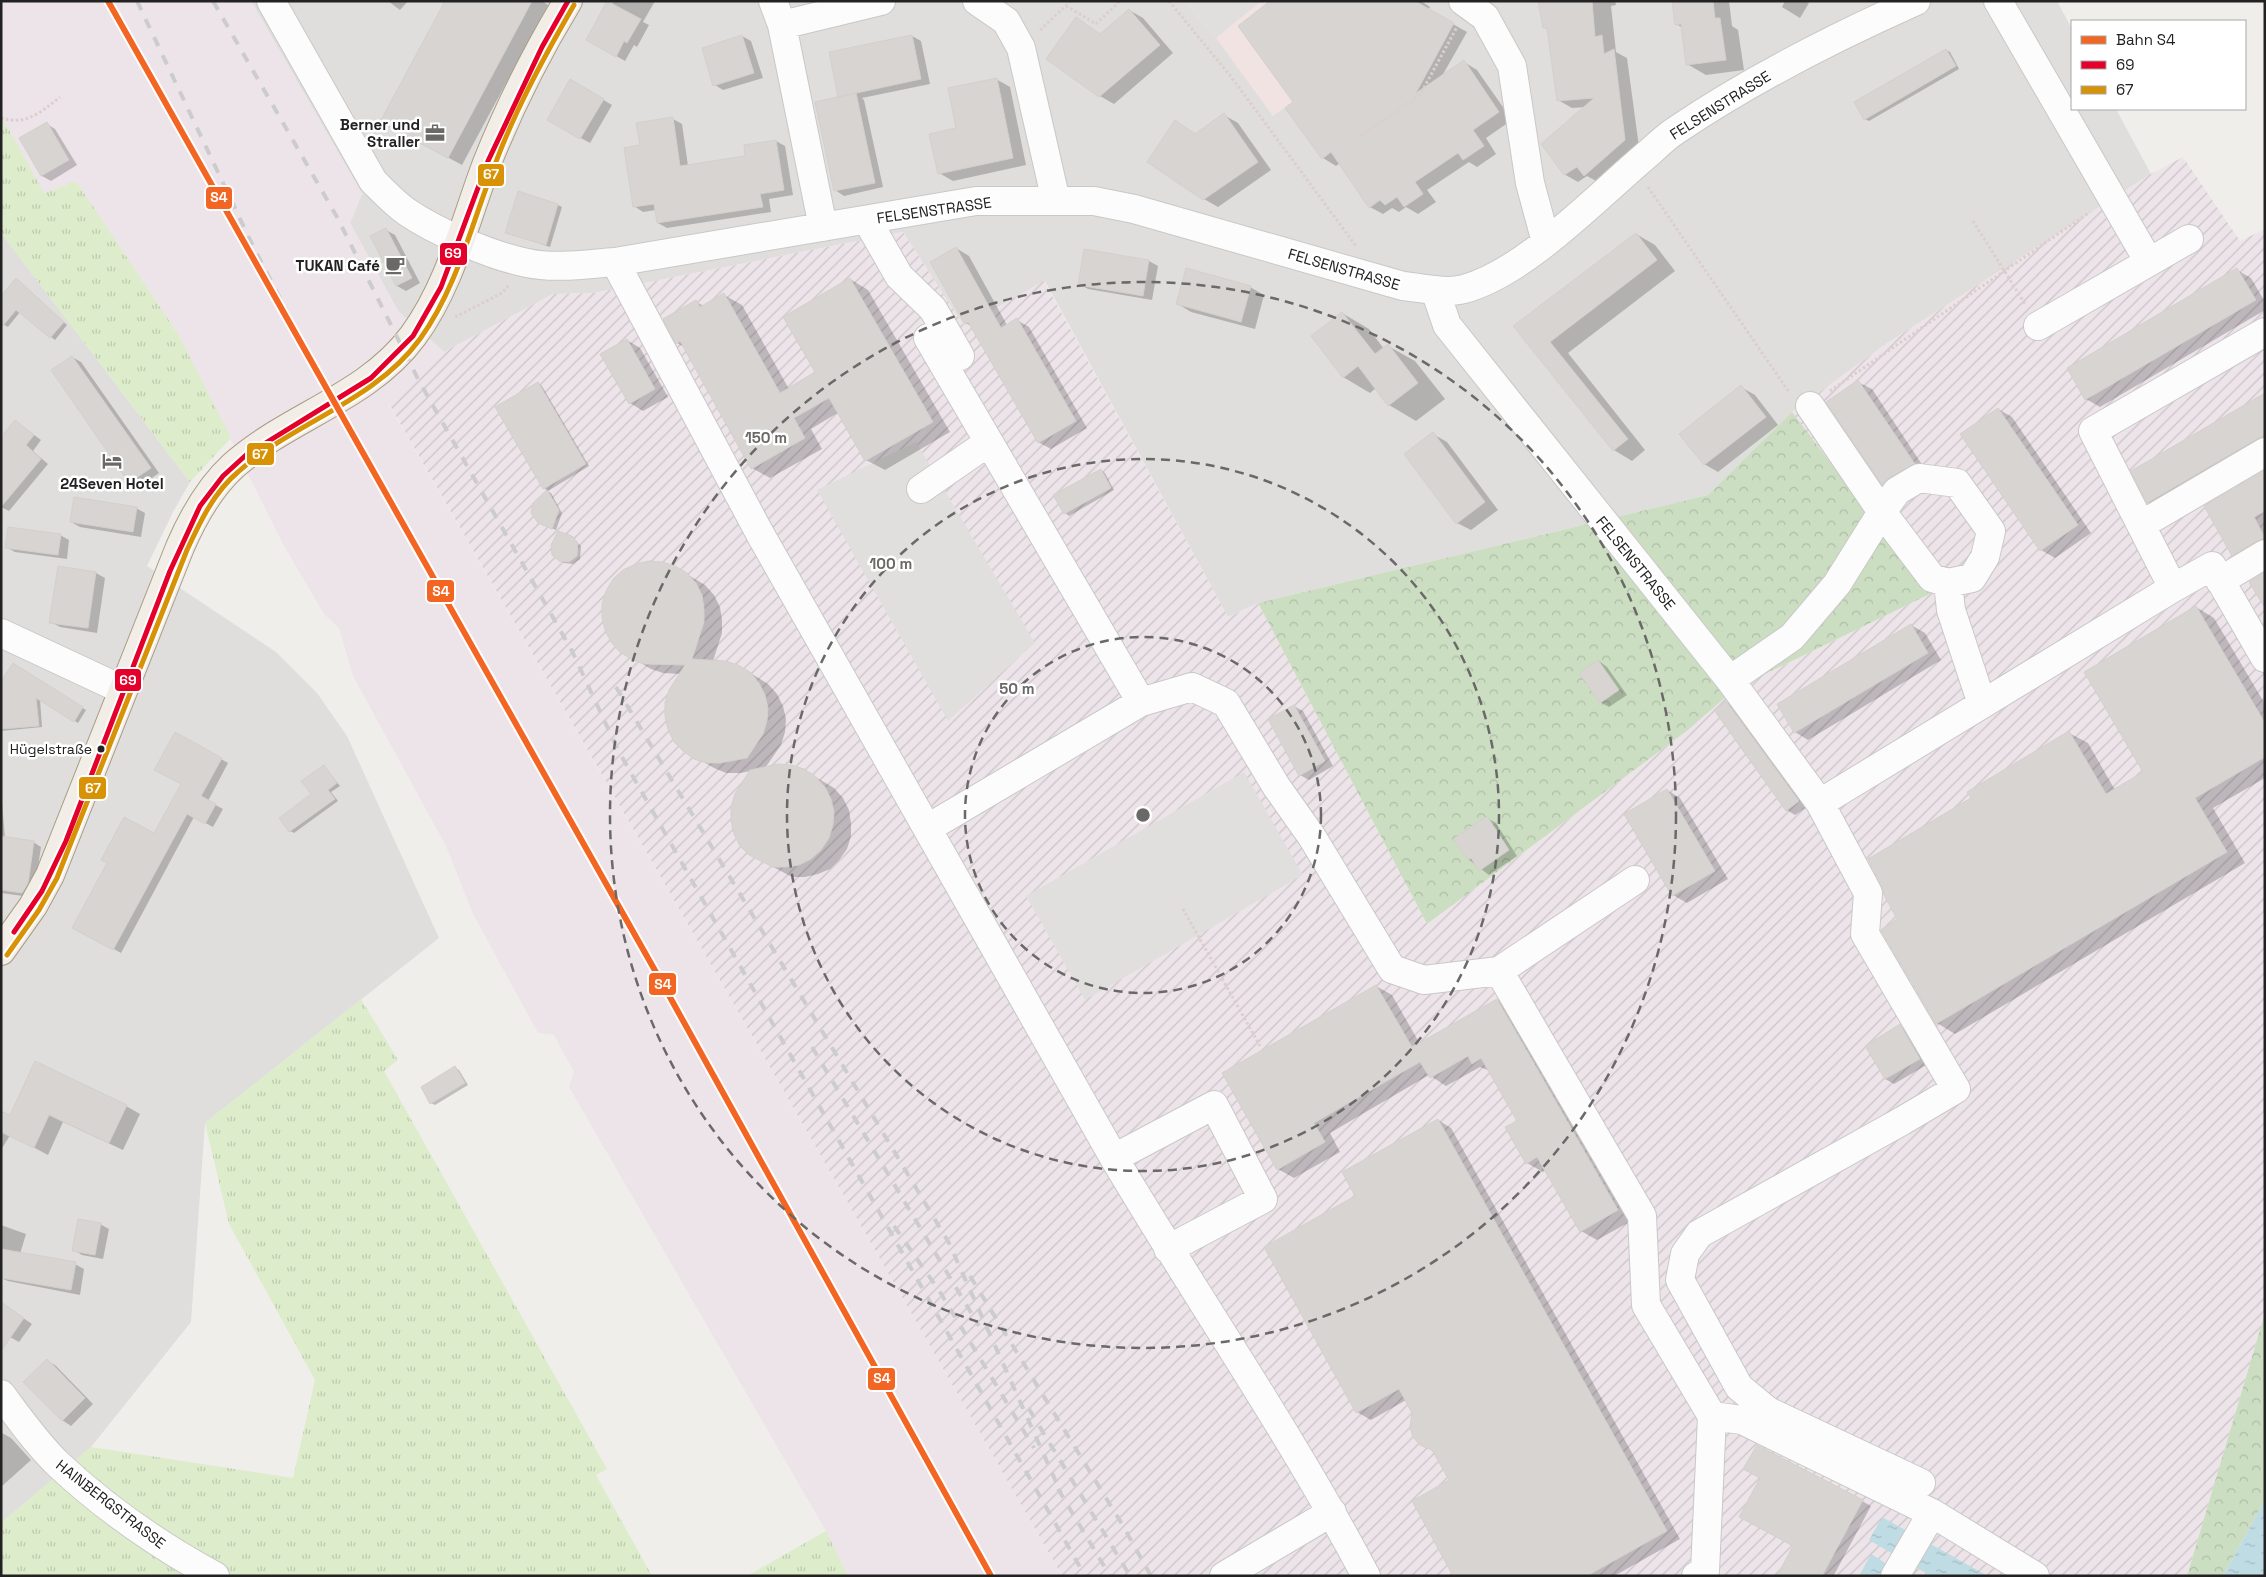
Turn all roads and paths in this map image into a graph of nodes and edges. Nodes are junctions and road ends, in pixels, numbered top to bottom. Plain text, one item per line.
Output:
1 (271, 1) edge
2 (568, 1) edge
3 (881, 1) edge
4 (977, 1) edge
5 (1072, 1) edge
6 (1120, 1) edge
7 (1169, 1) edge
8 (1916, 1) edge
9 (1998, 1) edge
10 (1466, 3) edge
11 (1066, 6) junction
12 (777, 13) edge
13 (1021, 48) junction
14 (60, 98) dead end
15 (1, 118) edge
16 (1361, 136) dead end
17 (1634, 166) junction
18 (2111, 198) junction
19 (1056, 201) junction
20 (867, 220) junction
21 (1973, 221) dead end
22 (824, 227) junction
23 (459, 238) junction
24 (2189, 239) dead end
25 (1546, 242) junction
26 (615, 262) junction
27 (2149, 262) junction
28 (528, 264) junction
29 (2004, 271) junction
30 (1366, 274) junction
31 (1435, 290) junction
32 (450, 320) dead end
33 (2038, 326) joint
34 (2265, 332) edge
35 (928, 338) dead end
36 (1810, 406) junction
37 (1001, 445) junction
38 (2265, 452) edge
39 (922, 489) dead end
40 (1882, 512) junction
41 (2141, 525) junction
42 (2265, 554) edge
43 (2220, 581) junction
44 (1948, 583) junction
45 (2173, 588) junction
46 (1, 634) edge
47 (2265, 658) edge
48 (1733, 684) junction
49 (124, 690) junction
50 (1141, 702) junction
51 (1982, 704) junction
52 (1820, 803) junction
53 (928, 828) junction
54 (1634, 880) dead end
55 (1183, 909) dead end
56 (5, 937) edge
57 (1499, 971) junction
58 (1260, 1046) dead end
59 (1114, 1158) junction
60 (1168, 1249) junction
61 (1, 1394) edge
62 (1712, 1416) junction
63 (1921, 1483) dead end
64 (1332, 1512) junction
65 (1932, 1513) junction
66 (216, 1576) edge
67 (1224, 1576) edge
68 (1366, 1576) edge
69 (1696, 1576) edge
70 (1895, 1576) edge
71 (2035, 1576) edge

1 - 23 street, FELSENSTRASSE
2 - 23 main road
3 - 12 street
4 - 13 street
5 - 11 path
6 - 11 path
7 - 30 path
8 - 17 street, FELSENSTRASSE
9 - 18 street
10 - 16 path
10 - 25 street
11 - 13 path
12 - 22 street
13 - 19 street
14 - 15 path
17 - 25 street, FELSENSTRASSE
17 - 36 path
18 - 27 street
18 - 29 path
19 - 20 street, FELSENSTRASSE
19 - 30 street, FELSENSTRASSE
20 - 22 street, FELSENSTRASSE
20 - 37 street
21 - 29 path
22 - 26 street, FELSENSTRASSE
23 - 28 street, FELSENSTRASSE
23 - 49 main road
24 - 27 street
25 - 31 street, FELSENSTRASSE
26 - 28 street, FELSENSTRASSE
26 - 53 street
27 - 33 street
28 - 32 path
29 - 33 path
29 - 36 path
30 - 31 street, FELSENSTRASSE
31 - 48 street, FELSENSTRASSE
34 - 41 street
35 - 37 street
36 - 40 street
37 - 39 street
37 - 50 street
38 - 41 street
40 - 44 street
40 - 44 street
40 - 48 street
41 - 45 street
42 - 43 street
43 - 45 street
43 - 47 street
44 - 51 street
45 - 51 street
46 - 49 street
48 - 52 street, FELSENSTRASSE
49 - 56 main road
50 - 53 street
50 - 57 street
51 - 52 street
52 - 63 street, FELSENSTRASSE
53 - 59 street
54 - 57 street
55 - 58 path
57 - 62 street
59 - 60 street
59 - 60 street
60 - 64 street
61 - 66 street, HAINBERGSTRASSE
62 - 65 street
62 - 69 street
64 - 67 street
64 - 68 street
65 - 70 street
65 - 71 street

